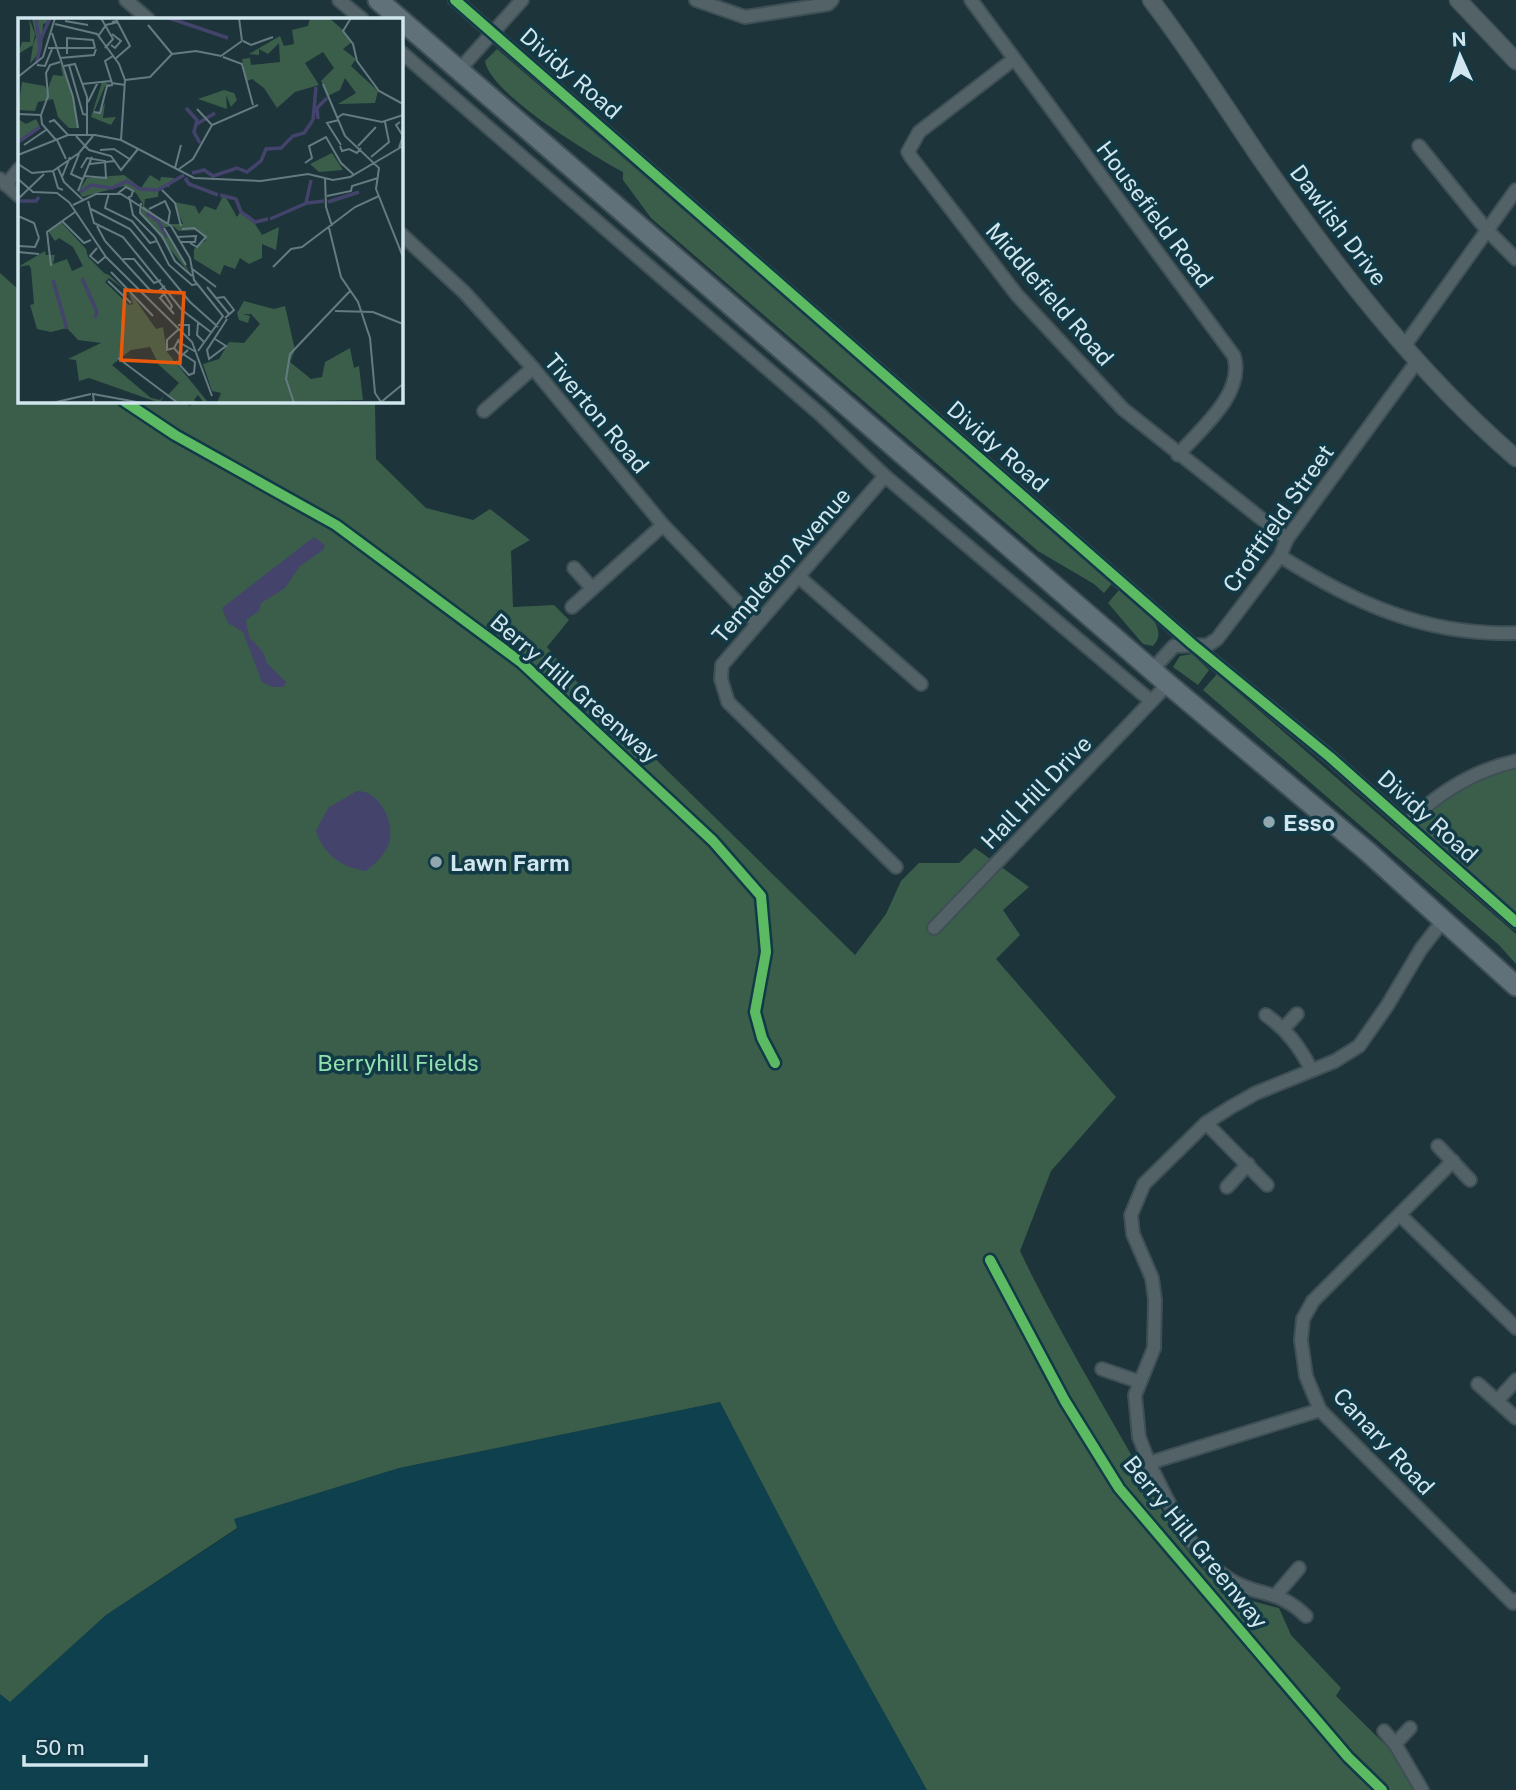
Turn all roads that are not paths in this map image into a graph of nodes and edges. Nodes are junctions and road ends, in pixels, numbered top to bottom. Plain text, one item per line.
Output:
1 (126, 0) edge
2 (339, 0) edge
3 (378, 0) edge
4 (455, 0) edge
5 (522, 0) edge
6 (696, 0) edge
7 (832, 0) edge
8 (971, 0) edge
9 (1151, 0) edge
10 (1458, 0) edge
11 (144, 18) edge
12 (361, 18) edge
13 (400, 18) edge
14 (402, 20) edge
15 (492, 32) junction
16 (402, 53) edge
17 (1014, 59) junction
18 (1516, 61) edge
19 (460, 68) junction
20 (1419, 146) dead end
21 (18, 170) edge
22 (3, 182) edge
23 (1516, 190) edge
24 (18, 195) edge
25 (1486, 229) junction
26 (402, 235) edge
27 (1516, 258) edge
28 (1405, 345) junction
29 (1418, 360) junction
30 (533, 368) junction
31 (484, 411) dead end
32 (1178, 454) junction
33 (1516, 458) edge
34 (885, 476) junction
35 (663, 525) junction
36 (1287, 538) junction
37 (1280, 556) junction
38 (574, 568) dead end
39 (799, 578) junction
40 (591, 587) junction
41 (572, 607) dead end
42 (757, 623) junction
43 (1516, 633) edge
44 (1192, 644) junction
45 (1153, 669) junction
46 (921, 684) dead end
47 (1168, 684) junction
48 (1151, 701) junction
49 (1516, 761) edge
50 (1406, 825) junction
51 (896, 867) dead end
52 (1442, 922) junction
53 (1516, 922) edge
54 (934, 928) dead end
55 (1516, 986) edge
56 (1297, 1014) dead end
57 (1266, 1015) dead end
58 (1284, 1028) junction
59 (1311, 1069) junction
60 (1206, 1124) junction
61 (1438, 1146) dead end
62 (1452, 1161) junction
63 (1248, 1164) junction
64 (1470, 1180) dead end
65 (1267, 1185) dead end
66 (1227, 1187) dead end
67 (1400, 1215) junction
68 (1516, 1328) edge
69 (1102, 1369) dead end
70 (1516, 1380) edge
71 (1140, 1382) junction
72 (1478, 1384) dead end
73 (1497, 1401) junction
74 (1320, 1410) junction
75 (1516, 1418) edge
76 (1149, 1463) junction
77 (1298, 1568) dead end
78 (1276, 1595) junction
79 (1516, 1600) edge
80 (1306, 1616) dead end
81 (1410, 1728) dead end
82 (1384, 1731) dead end
83 (1395, 1744) junction
84 (1422, 1790) edge

1 - 11 street
2 - 12 street
3 - 13 main road
4 - 15 street, Dividy Road
5 - 15 street
6 - 7 street
8 - 17 street, Housefield Road
9 - 28 street, Dawlish Drive
10 - 18 street
14 - 19 main road
15 - 19 street
15 - 44 street, Dividy Road
16 - 34 street
17 - 32 street, Housefield Road
17 - 32 street, Middlefield Road
19 - 45 main road
20 - 25 street
21 - 22 street
22 - 24 street
23 - 25 street
25 - 27 street
25 - 28 street
26 - 30 street, Tiverton Road
28 - 29 street, Dawlish Drive
29 - 33 street, Dawlish Drive
29 - 36 street, Croftfield Street
30 - 31 street
30 - 35 street, Tiverton Road
32 - 36 street, Middlefield Road
34 - 39 street, Templeton Avenue
34 - 48 street
35 - 40 street
35 - 42 street, Tiverton Road
36 - 37 street, Croftfield Street
37 - 43 street
37 - 44 street, Croftfield Street
38 - 40 street
39 - 42 street, Templeton Avenue
39 - 46 street
40 - 41 street
42 - 51 street, Templeton Avenue
44 - 45 street, Croftfield Street
44 - 50 street, Dividy Road
45 - 47 main road
47 - 48 street, Hall Hill Drive
47 - 52 main road
48 - 54 street, Hall Hill Drive
49 - 50 street
50 - 53 street, Dividy Road
52 - 55 main road
52 - 59 street
56 - 58 street
57 - 58 street
58 - 59 street
59 - 60 street
60 - 63 street
60 - 71 street
61 - 62 street
62 - 64 street
62 - 67 street, Canary Road
63 - 65 street
63 - 66 street
67 - 68 street
67 - 74 street, Canary Road
69 - 71 street
70 - 73 street
71 - 76 street
72 - 73 street
73 - 75 street
74 - 76 street
74 - 79 street, Canary Road
76 - 78 street
77 - 78 street
78 - 80 street
81 - 83 street
82 - 83 street
83 - 84 street

